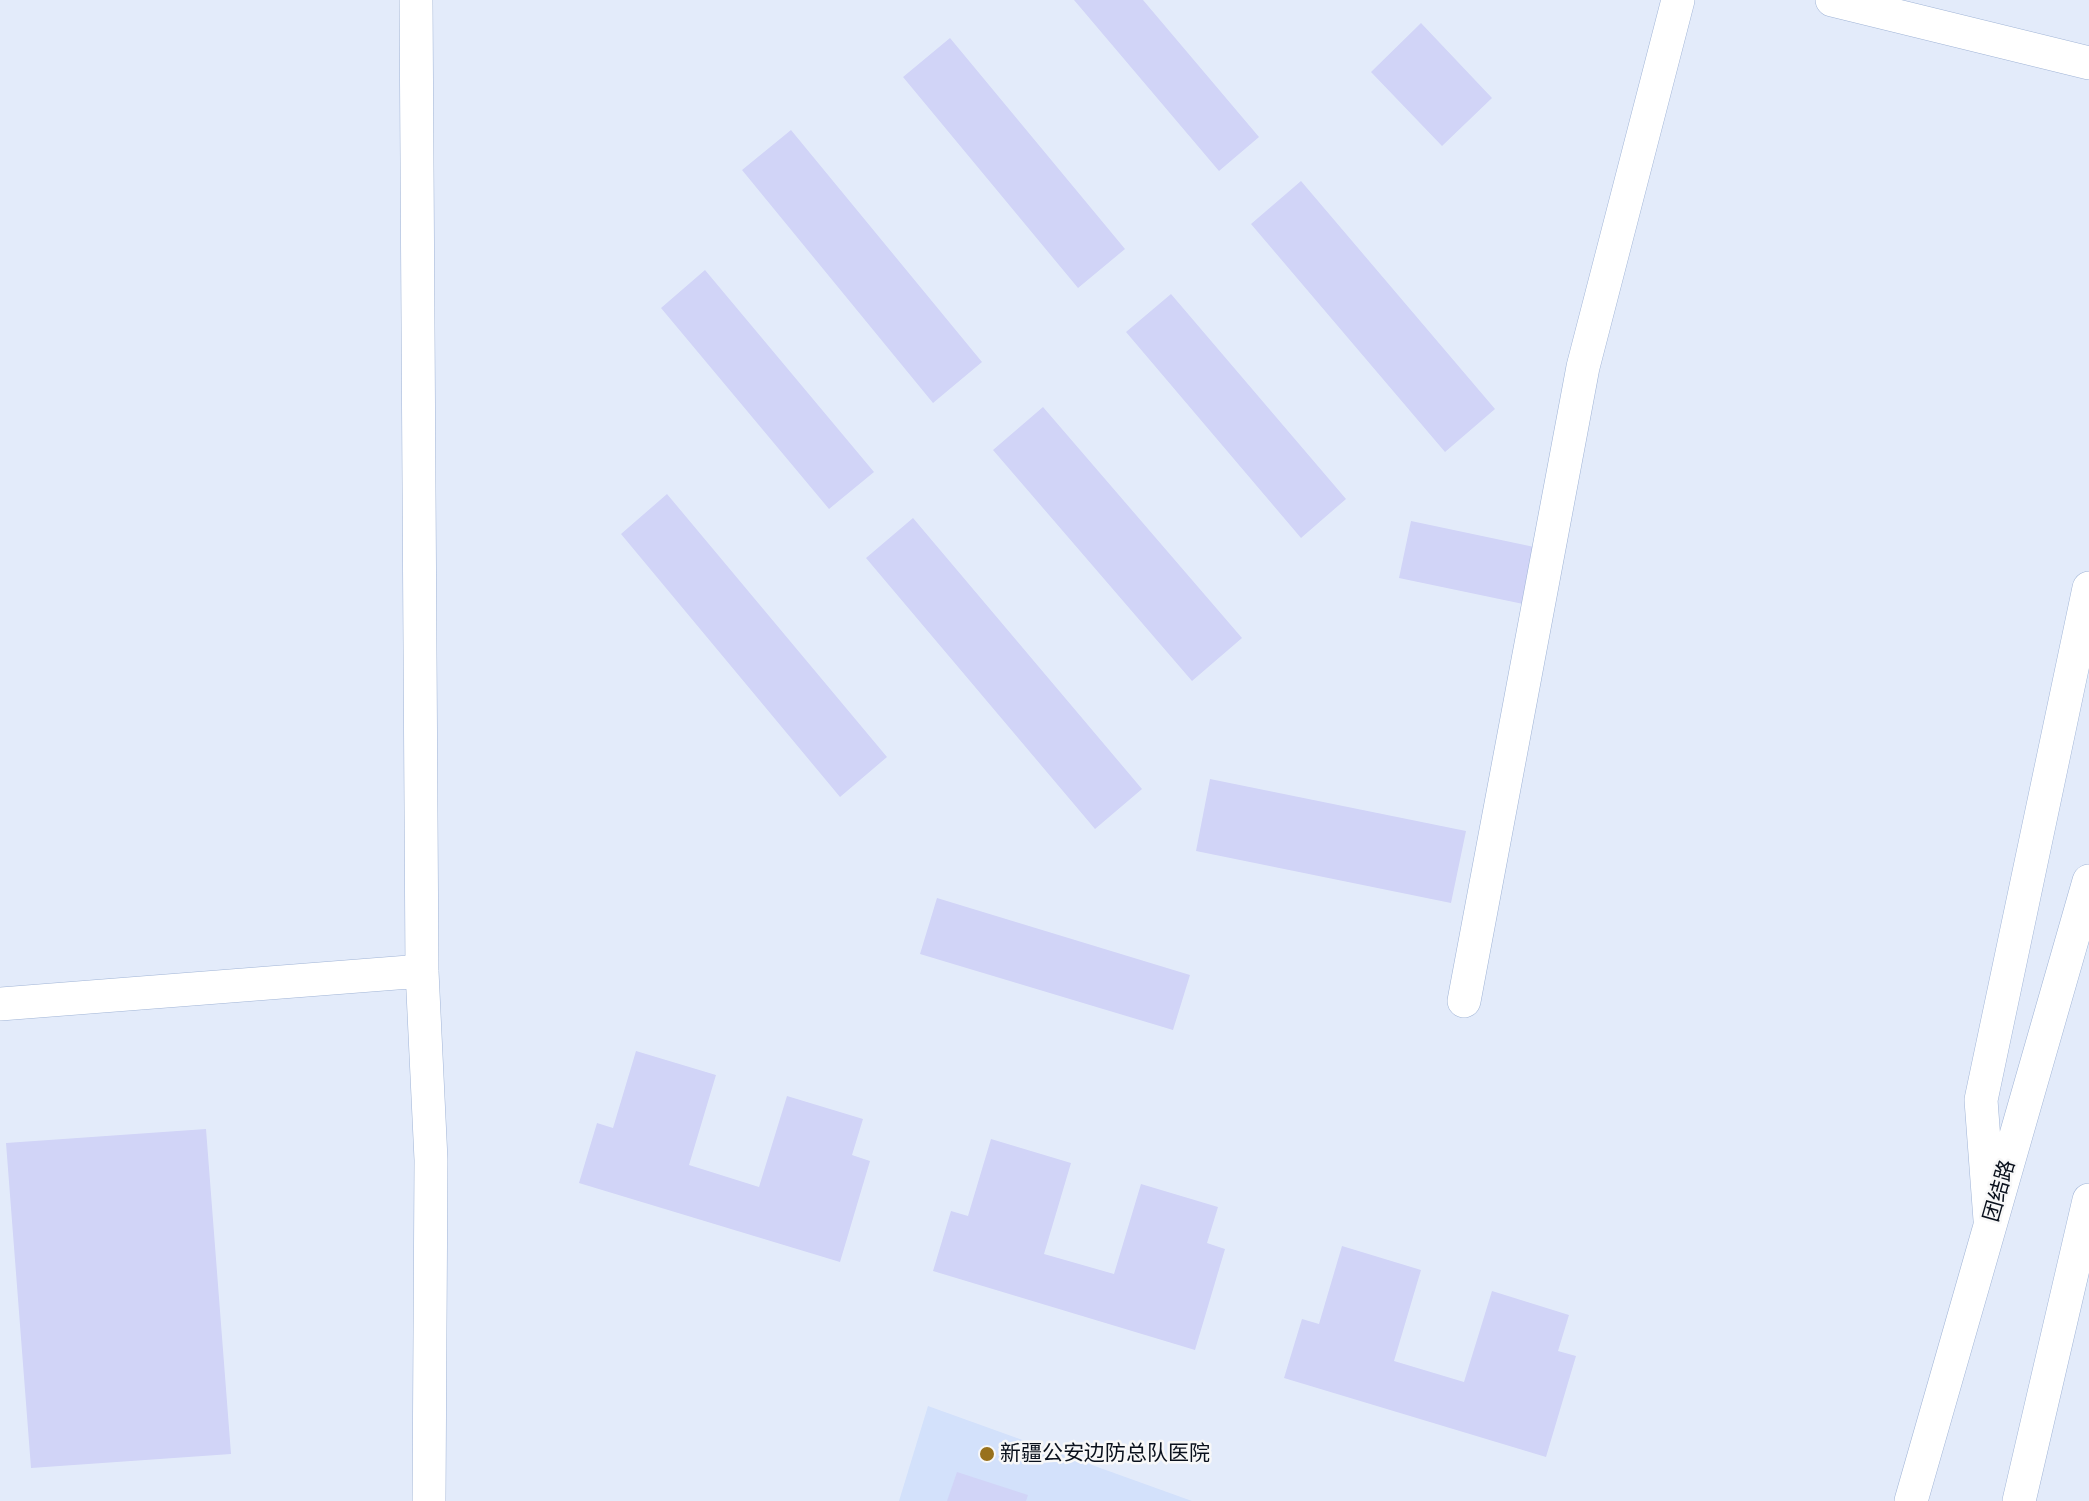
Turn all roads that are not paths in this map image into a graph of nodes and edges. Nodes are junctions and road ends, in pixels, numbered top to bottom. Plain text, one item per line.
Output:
1 (416, 0) edge
2 (1678, 0) edge
3 (1832, 0) edge
4 (2089, 63) edge
5 (2089, 588) edge
6 (2089, 881) edge
7 (422, 971) junction
8 (1464, 1002) dead end
9 (0, 1004) edge
10 (2089, 1200) edge
11 (1991, 1225) junction
12 (429, 1501) edge
13 (1911, 1501) edge
14 (2019, 1501) edge

1 - 7 street
2 - 8 street
3 - 4 street
5 - 11 street
6 - 11 street, 团结路
7 - 9 street
7 - 12 street
10 - 14 street
11 - 13 street, 团结路

